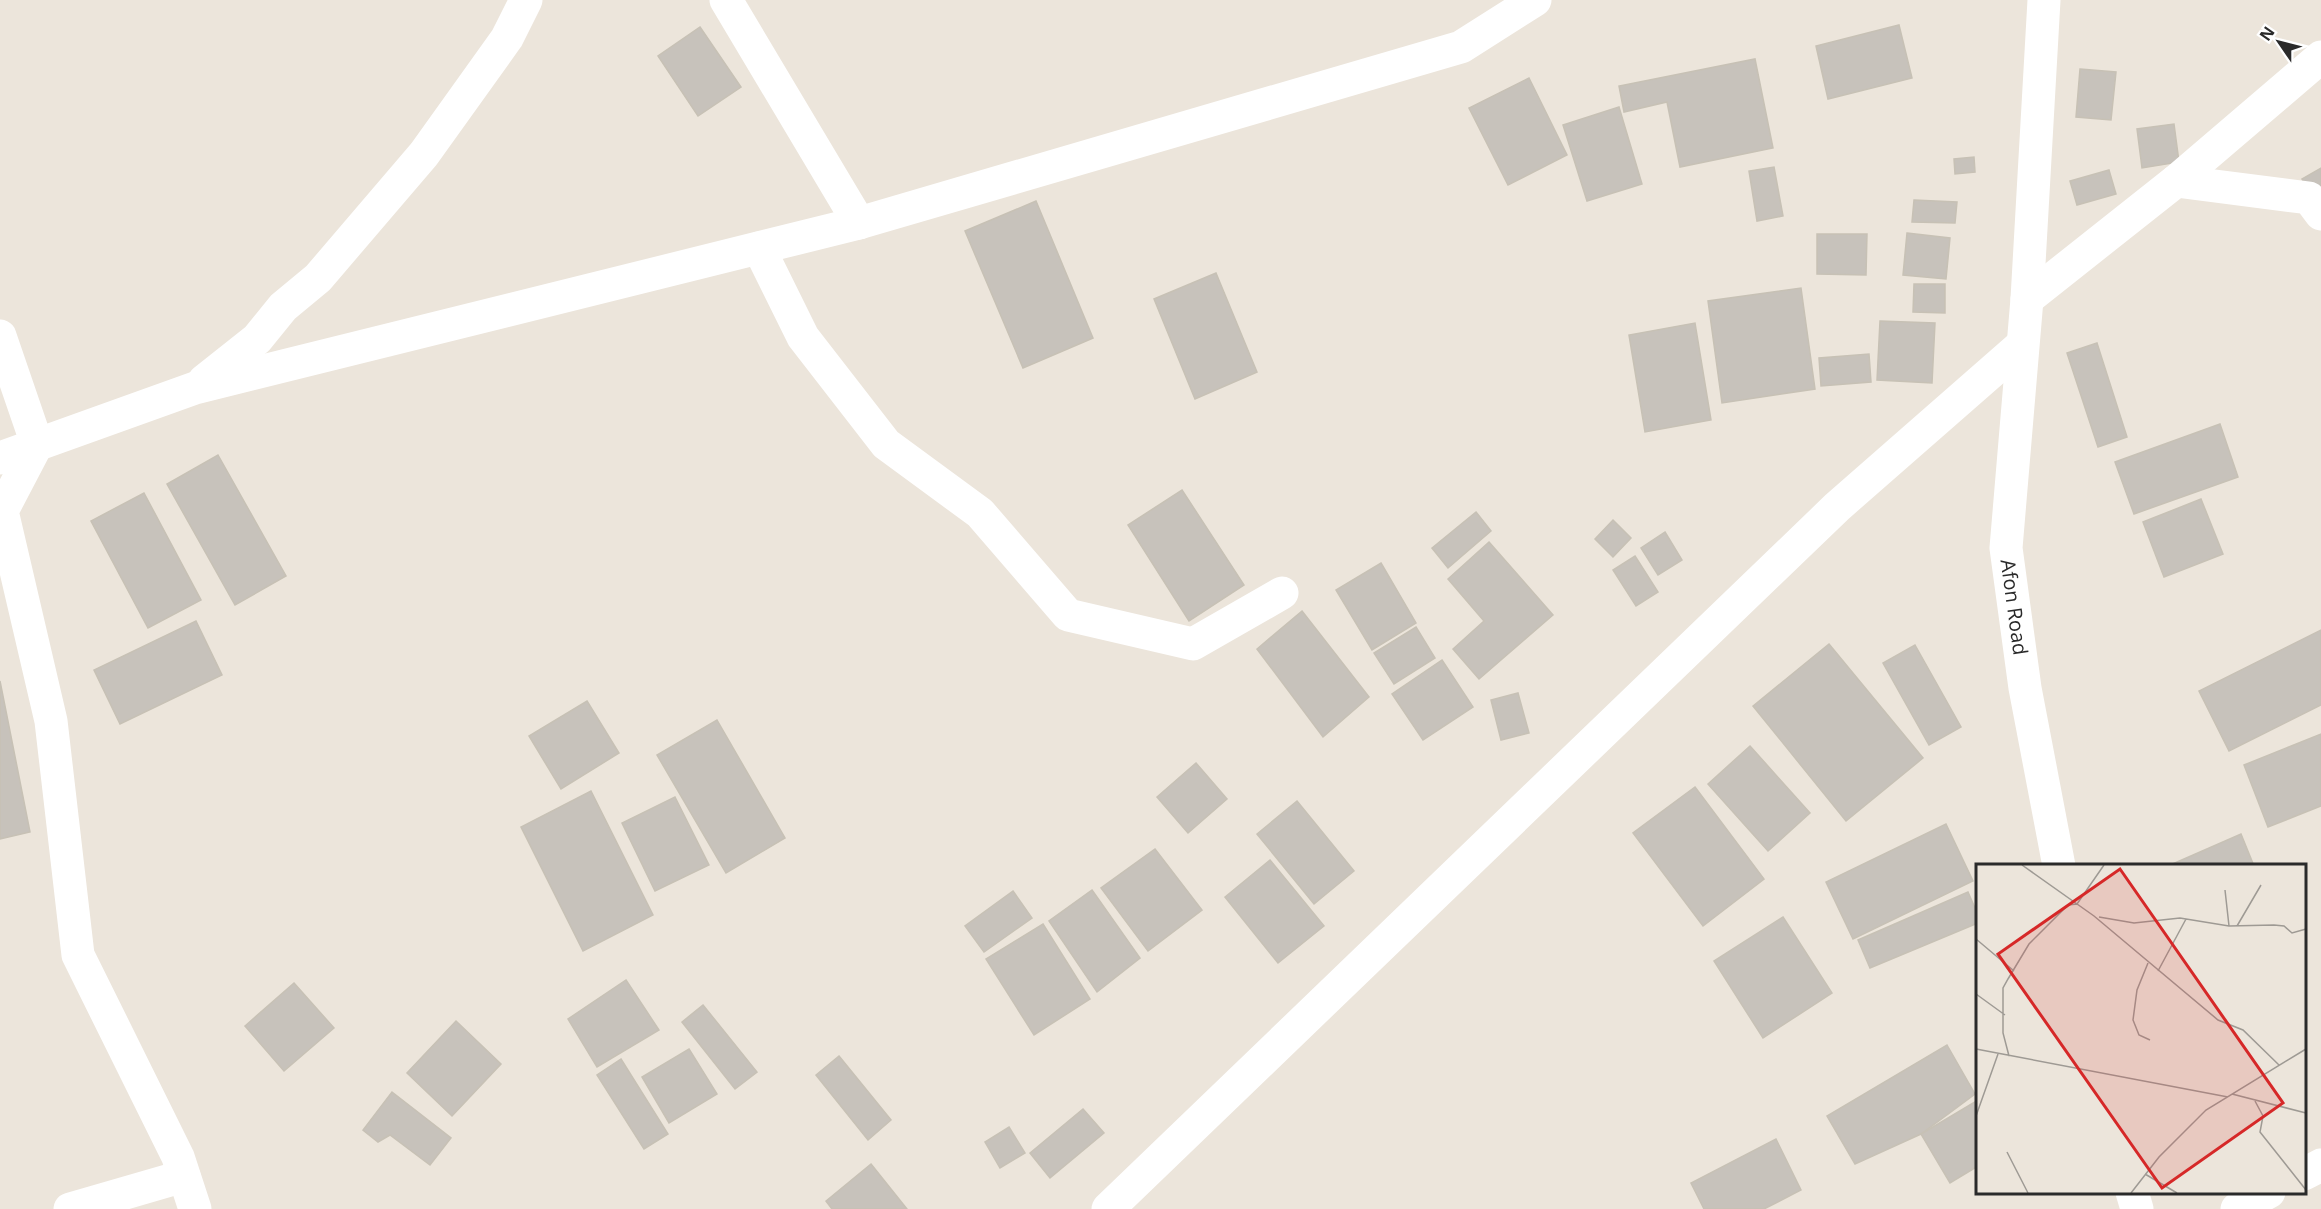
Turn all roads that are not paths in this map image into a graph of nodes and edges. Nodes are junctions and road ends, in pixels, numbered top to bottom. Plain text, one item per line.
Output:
1 (526, 0) edge
2 (726, 0) edge
3 (1535, 0) edge
4 (2044, 0) edge
5 (2321, 57) edge
6 (2176, 181) junction
7 (2321, 214) edge
8 (859, 223) junction
9 (759, 248) junction
10 (2027, 299) junction
11 (0, 336) edge
12 (2022, 345) junction
13 (195, 388) junction
14 (37, 444) junction
15 (0, 459) edge
16 (1282, 593) dead end
17 (2059, 864) edge
18 (2321, 1165) edge
19 (2306, 1173) edge
20 (184, 1176) junction
21 (2133, 1194) edge
22 (2265, 1194) edge
23 (70, 1209) edge
24 (195, 1209) edge
25 (1107, 1209) edge
26 (2137, 1209) edge
27 (2237, 1209) edge

1 - 13 street
2 - 8 street
3 - 8 street
4 - 10 street, Afon Road
5 - 6 street
6 - 7 street
6 - 10 street
8 - 9 street
9 - 13 street
9 - 16 street
10 - 12 street, Afon Road
11 - 14 street
12 - 17 street, Afon Road
12 - 25 street
13 - 14 street
14 - 15 street
14 - 20 street
18 - 19 street
20 - 23 street
20 - 24 street
21 - 26 street
22 - 27 street

